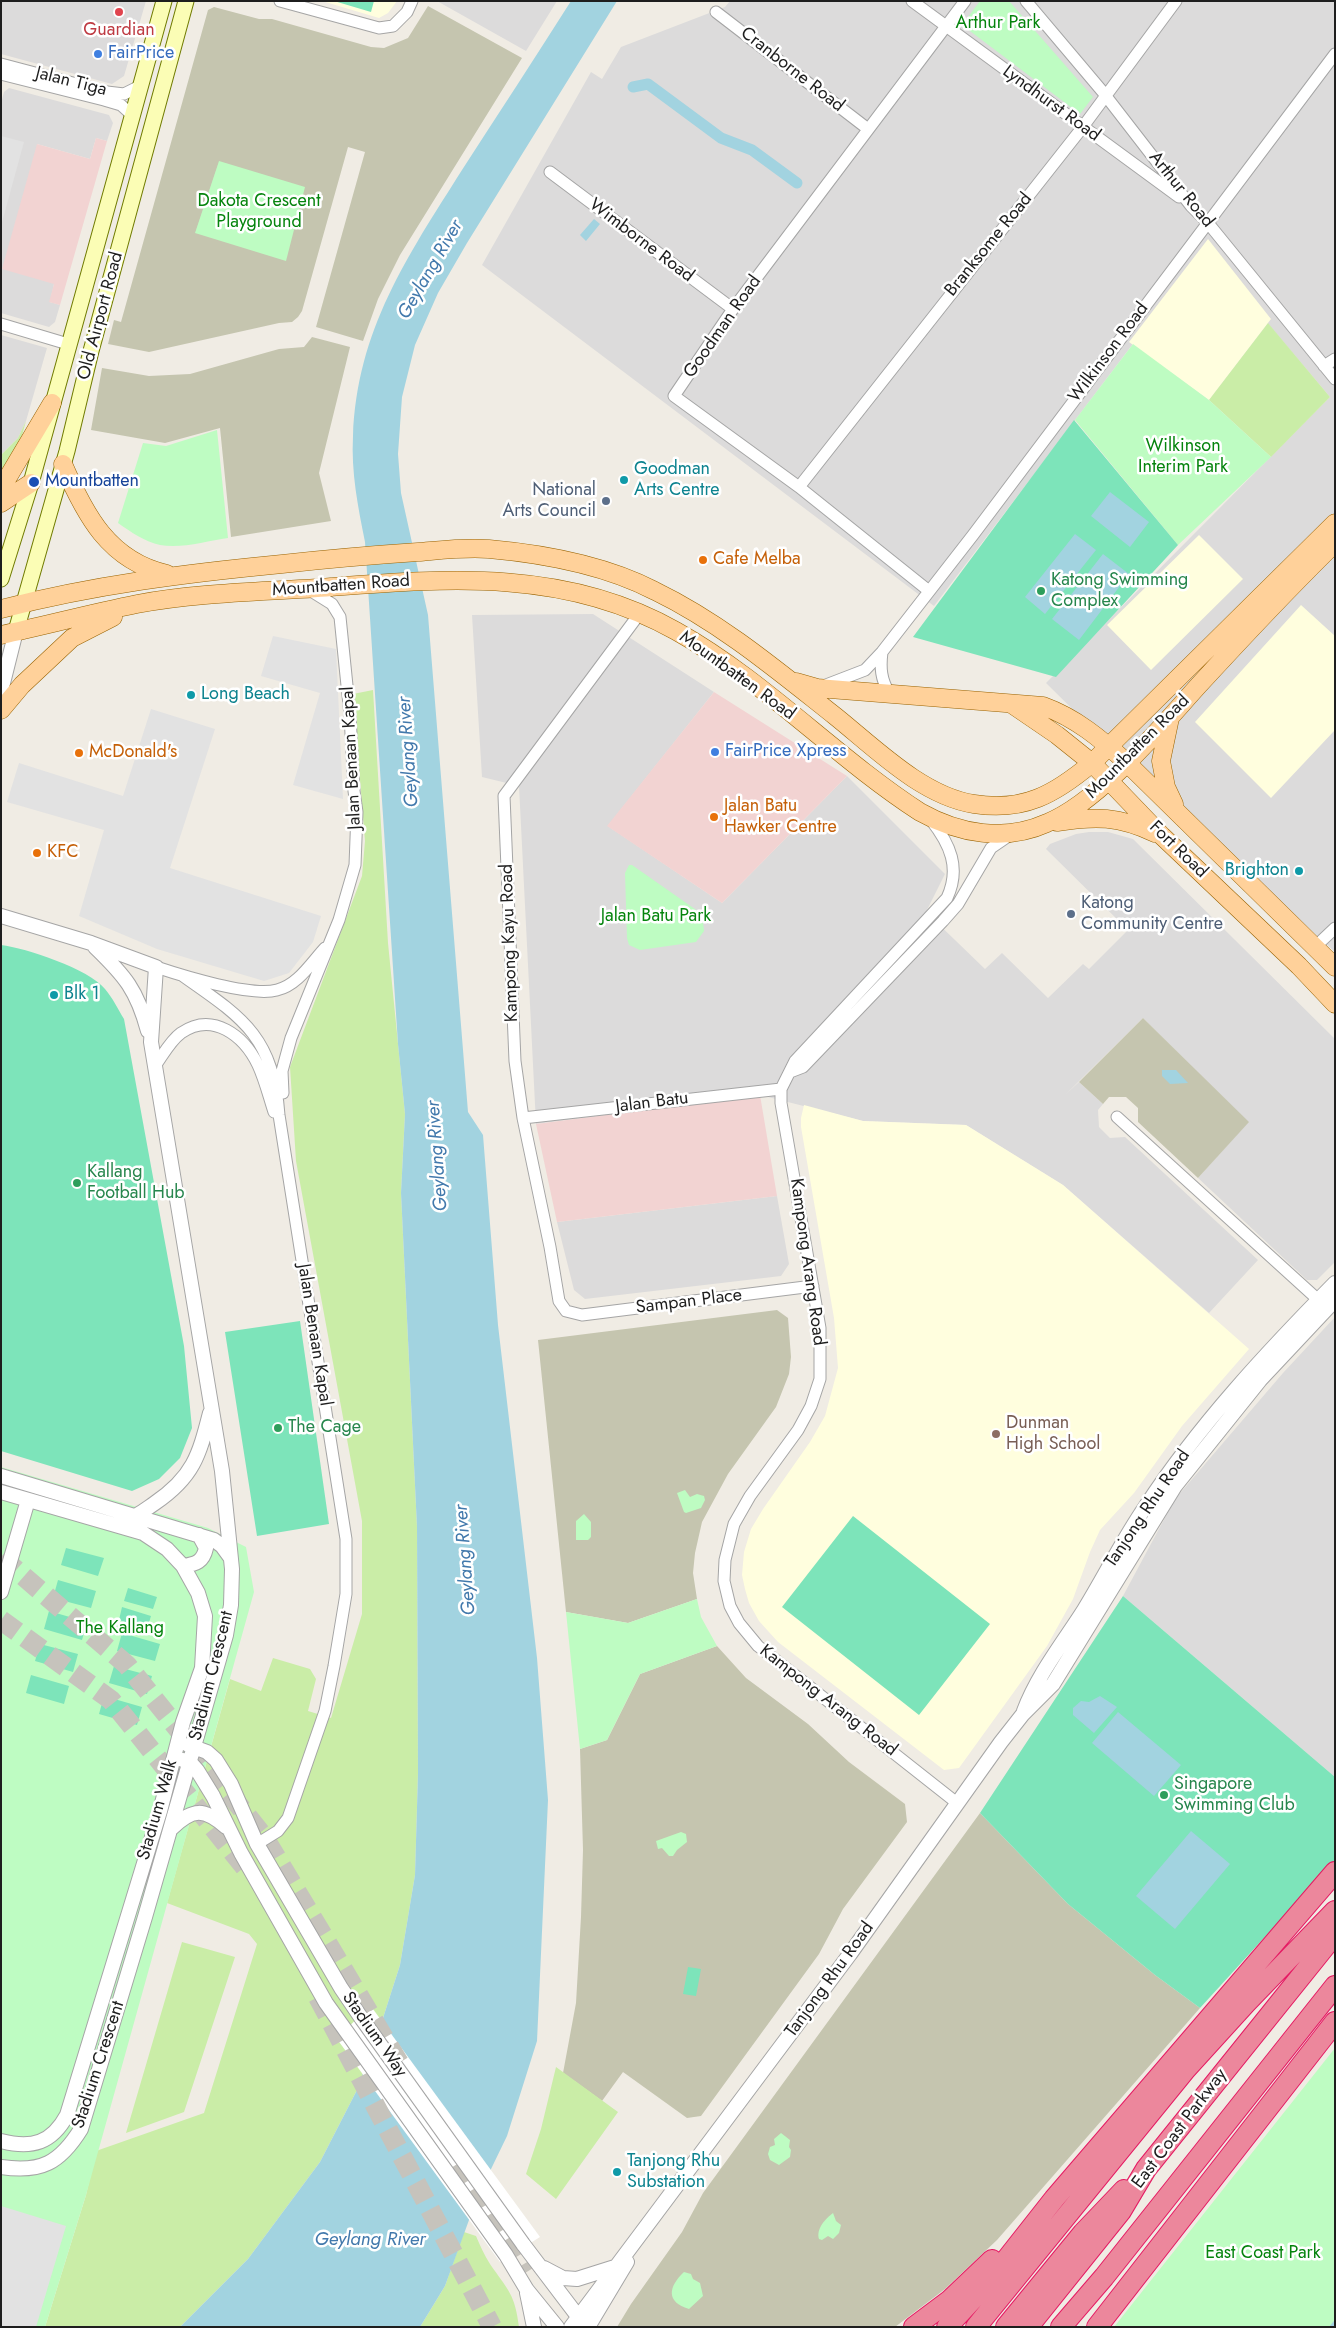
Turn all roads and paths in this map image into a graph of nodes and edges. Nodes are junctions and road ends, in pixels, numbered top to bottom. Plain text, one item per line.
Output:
1 (164, 1) edge
2 (186, 1) edge
3 (280, 1) edge
4 (412, 1) edge
5 (912, 1) edge
6 (965, 1) edge
7 (1026, 1) edge
8 (1176, 1) edge
9 (716, 12) dead end
10 (946, 27) junction
11 (1335, 54) edge
12 (1, 68) edge
13 (140, 86) junction
14 (1106, 97) junction
15 (132, 115) junction
16 (1082, 128) junction
17 (868, 129) junction
18 (550, 172) dead end
19 (1191, 206) junction
20 (1208, 223) junction
21 (733, 310) junction
22 (1, 324) edge
23 (68, 344) junction
24 (1335, 359) edge
25 (1324, 366) junction
26 (1335, 379) edge
27 (52, 403) junction
28 (63, 464) junction
29 (30, 482) junction
30 (799, 487) junction
31 (1, 489) edge
32 (1, 503) edge
33 (1335, 523) edge
34 (1335, 543) edge
35 (173, 575) junction
36 (1, 579) edge
37 (308, 588) junction
38 (929, 591) junction
39 (24, 603) junction
40 (138, 604) junction
41 (1, 609) edge
42 (640, 612) junction
43 (9, 633) edge
44 (882, 652) junction
45 (788, 679) junction
46 (817, 688) junction
47 (1, 691) edge
48 (889, 693) junction
49 (1013, 705) junction
50 (1, 710) edge
51 (1170, 718) junction
52 (1109, 746) junction
53 (1126, 762) junction
54 (1092, 763) junction
55 (1109, 779) junction
56 (1179, 814) junction
57 (928, 816) junction
58 (1049, 823) junction
59 (1014, 832) junction
60 (1162, 836) junction
61 (1, 916) edge
62 (1335, 928) edge
63 (331, 940) junction
64 (91, 943) junction
65 (1316, 946) junction
66 (156, 967) junction
67 (1335, 967) edge
68 (183, 976) junction
69 (1335, 1004) edge
70 (151, 1042) junction
71 (156, 1066) junction
72 (790, 1072) junction
73 (781, 1089) junction
74 (1117, 1117) dead end
75 (523, 1118) junction
76 (282, 1132) junction
77 (1335, 1284) edge
78 (813, 1286) junction
79 (1327, 1303) edge
80 (566, 1311) joint
81 (212, 1405) junction
82 (1, 1476) edge
83 (1, 1492) edge
84 (28, 1500) junction
85 (134, 1517) junction
86 (115, 1524) junction
87 (199, 1536) junction
88 (230, 1557) junction
89 (183, 1566) junction
90 (1, 1592) edge
91 (178, 1742) junction
92 (195, 1747) junction
93 (173, 1757) junction
94 (190, 1762) junction
95 (957, 1803) junction
96 (171, 1829) junction
97 (228, 1829) junction
98 (257, 1844) junction
99 (1335, 1872) edge
100 (1335, 1912) edge
101 (1335, 1934) edge
102 (1335, 1986) edge
103 (1335, 2022) edge
104 (1, 2141) edge
105 (1, 2167) edge
106 (1146, 2169) junction
107 (1054, 2199) junction
108 (633, 2244) junction
109 (539, 2265) junction
110 (614, 2267) junction
111 (1104, 2278) junction
112 (527, 2290) junction
113 (581, 2325) edge
114 (534, 2327) edge
115 (557, 2327) edge
116 (914, 2327) edge
117 (947, 2327) edge
118 (976, 2327) edge
119 (1006, 2327) edge
120 (1028, 2327) edge
121 (1061, 2327) edge
122 (1082, 2327) edge
123 (1096, 2327) edge

1 - 13 main road, Old Airport Road
2 - 28 main road, Old Airport Road
3 - 4 street
5 - 10 street, Lyndhurst Road
6 - 10 street, Goodman Road
7 - 14 street, Arthur Road
8 - 14 street, Branksome Road
9 - 17 street, Cranborne Road
10 - 16 street, Lyndhurst Road
10 - 17 street, Goodman Road
11 - 20 street, Wilkinson Road
12 - 13 street, Jalan Tiga
12 - 15 street, Jalan Tiga
13 - 15 main road, Old Airport Road
14 - 16 street, Branksome Road
14 - 19 street, Arthur Road
15 - 23 main road, Old Airport Road
16 - 19 street, Lyndhurst Road
16 - 30 street, Branksome Road
17 - 21 street, Goodman Road
18 - 21 street, Wimborne Road
19 - 20 street, Arthur Road
20 - 25 street, Arthur Road
20 - 38 street, Wilkinson Road
21 - 30 street, Goodman Road
22 - 23 street
23 - 27 main road, Old Airport Road
24 - 25 street
25 - 26 street, Arthur Road
27 - 29 main road, Old Airport Road
27 - 31 main road
28 - 35 main road
28 - 39 main road, Old Airport Road
29 - 32 main road
29 - 36 main road, Old Airport Road
30 - 38 street, Goodman Road
33 - 52 main road, Mountbatten Road
34 - 51 main road, Mountbatten Road
35 - 39 main road, Mountbatten Road
35 - 45 main road, Mountbatten Road
37 - 40 main road, Mountbatten Road
37 - 42 main road, Mountbatten Road
37 - 63 street, Jalan Benaan Kapal
38 - 44 street, Wilkinson Road
39 - 41 main road, Mountbatten Road
39 - 43 main road, Old Airport Road
40 - 43 main road, Mountbatten Road
40 - 50 main road
42 - 57 main road, Mountbatten Road
42 - 75 street, Kampong Kayu Road
43 - 47 street
44 - 46 street, Wilkinson Road
44 - 48 street
45 - 46 main road, Fort Road
45 - 54 main road, Mountbatten Road
46 - 48 main road, Fort Road
48 - 49 main road, Fort Road
49 - 52 main road, Fort Road
49 - 54 main road, Fort Road
51 - 53 main road, Mountbatten Road
51 - 56 main road
52 - 53 main road, Fort Road
52 - 54 main road, Mountbatten Road
53 - 55 main road, Mountbatten Road
53 - 56 main road, Fort Road
54 - 55 main road, Fort Road
55 - 58 main road, Mountbatten Road
55 - 60 main road, Fort Road
56 - 65 main road, Fort Road
57 - 59 main road, Mountbatten Road
57 - 72 street
58 - 59 main road, Mountbatten Road
58 - 60 main road
59 - 72 street
60 - 69 main road, Fort Road
61 - 64 street
62 - 65 street
63 - 68 street, Jalan Benaan Kapal
63 - 76 street, Jalan Benaan Kapal
64 - 66 street, Jalan Benaan Kapal
64 - 70 street
65 - 67 main road, Fort Road
66 - 68 street, Jalan Benaan Kapal
66 - 70 street, Stadium Crescent
68 - 76 street, Jalan Benaan Kapal
70 - 71 street, Stadium Crescent
71 - 76 street
71 - 81 street, Stadium Crescent
72 - 73 street
73 - 75 street, Jalan Batu
73 - 78 street, Kampong Arang Road
74 - 79 street
75 - 80 street, Kampong Kayu Road
76 - 98 street, Jalan Benaan Kapal
77 - 79 street, Tanjong Rhu Road
78 - 80 street, Sampan Place
78 - 95 street, Kampong Arang Road
79 - 95 street, Tanjong Rhu Road
81 - 85 street
81 - 88 street, Stadium Crescent
82 - 85 street
83 - 84 street, Stadium Walk
84 - 86 street, Stadium Walk
84 - 90 street
85 - 86 street
85 - 87 street
86 - 89 street, Stadium Walk
87 - 88 street
87 - 89 street
88 - 92 street, Stadium Crescent
89 - 91 street, Stadium Walk
91 - 92 street, Stadium Way
91 - 93 street, Stadium Walk
92 - 94 street, Stadium Crescent
92 - 98 street, Stadium Way
93 - 94 street
93 - 104 street, Stadium Walk
94 - 96 street, Stadium Crescent
94 - 97 street, Stadium Way
95 - 108 street, Tanjong Rhu Road
96 - 97 street
96 - 105 street, Stadium Crescent
97 - 112 street, Stadium Way
98 - 109 street, Stadium Way, bridge
99 - 107 highway
100 - 118 highway
101 - 106 highway, East Coast Parkway
102 - 111 highway, East Coast Parkway
103 - 123 highway
106 - 119 highway
106 - 120 highway, East Coast Parkway
107 - 116 highway
107 - 117 highway
108 - 110 street, Tanjong Rhu Road
108 - 113 street, Tanjong Rhu Road
109 - 110 street
109 - 113 street, Stadium Way
110 - 113 street, Tanjong Rhu Road
111 - 121 highway, East Coast Parkway
111 - 122 highway
112 - 114 street
112 - 115 street, Stadium Way

